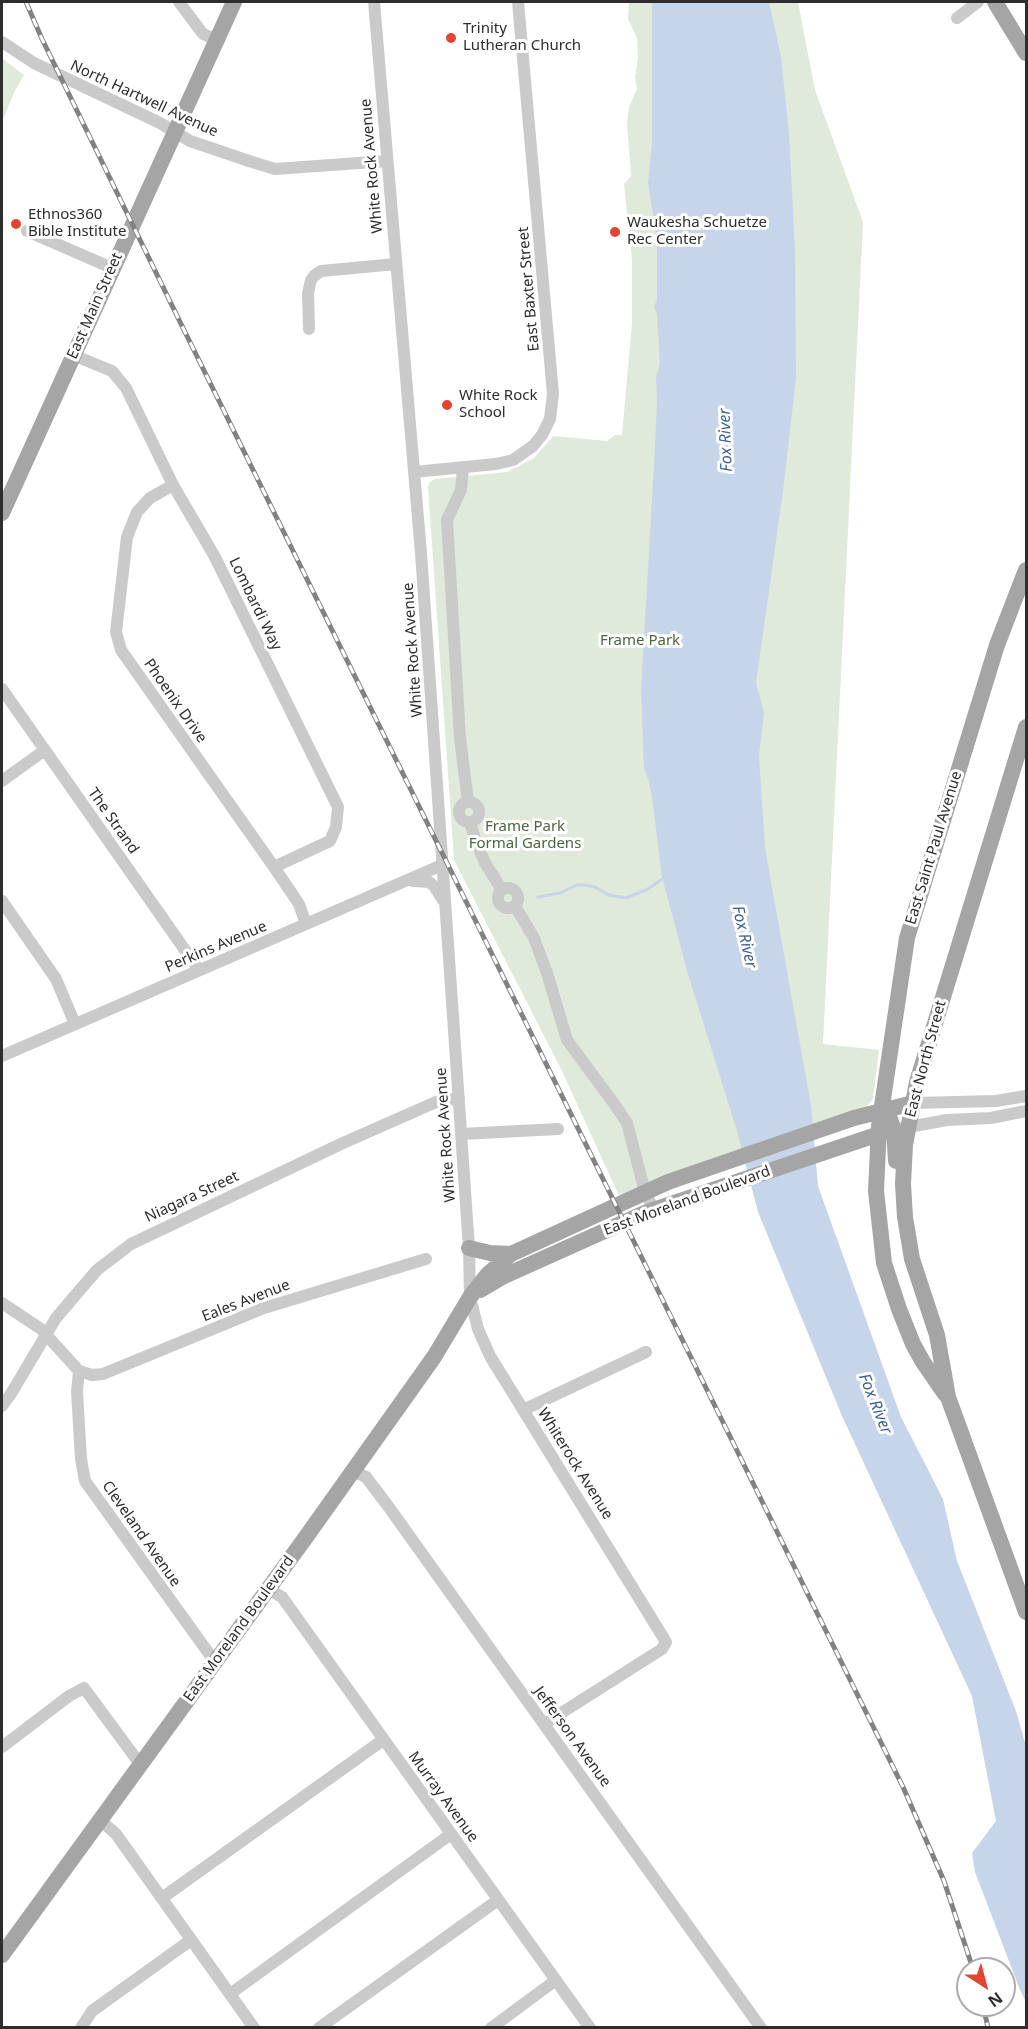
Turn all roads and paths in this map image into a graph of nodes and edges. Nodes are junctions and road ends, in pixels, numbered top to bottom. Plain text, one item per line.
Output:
1 (179, 2) edge
2 (234, 2) edge
3 (374, 2) edge
4 (518, 2) edge
5 (978, 2) edge
6 (996, 2) edge
7 (957, 18) dead end
8 (217, 40) junction
9 (2, 42) edge
10 (1026, 53) edge
11 (175, 132) junction
12 (387, 161) junction
13 (27, 231) dead end
14 (396, 264) junction
15 (112, 268) junction
16 (309, 329) dead end
17 (73, 355) junction
18 (463, 468) junction
19 (414, 472) junction
20 (173, 485) junction
21 (2, 513) edge
22 (1026, 570) edge
23 (2, 689) edge
24 (1026, 727) edge
25 (45, 750) junction
26 (2, 781) edge
27 (442, 866) junction
28 (274, 867) junction
29 (394, 886) junction
30 (2, 901) edge
31 (445, 904) junction
32 (306, 924) junction
33 (199, 970) junction
34 (75, 1024) junction
35 (2, 1056) edge
36 (1026, 1096) edge
37 (459, 1098) junction
38 (913, 1103) junction
39 (1026, 1111) edge
40 (889, 1124) junction
41 (558, 1129) dead end
42 (461, 1134) junction
43 (825, 1141) junction
44 (742, 1168) junction
45 (877, 1170) junction
46 (645, 1192) junction
47 (654, 1210) junction
48 (567, 1227) junction
49 (574, 1244) junction
50 (470, 1248) junction
51 (511, 1254) junction
52 (426, 1259) dead end
53 (919, 1283) junction
54 (470, 1297) junction
55 (2, 1302) edge
56 (45, 1333) junction
57 (646, 1352) dead end
58 (79, 1371) junction
59 (948, 1397) junction
60 (2, 1406) edge
61 (523, 1410) junction
62 (353, 1471) junction
63 (268, 1589) junction
64 (1026, 1612) edge
65 (215, 1662) junction
66 (544, 1724) junction
67 (383, 1740) junction
68 (2, 1747) edge
69 (140, 1764) junction
70 (100, 1820) junction
71 (451, 1834) junction
72 (162, 1898) junction
73 (498, 1900) junction
74 (191, 1940) junction
75 (2, 1955) edge
76 (556, 1980) junction
77 (230, 1994) junction
78 (81, 2028) edge
79 (254, 2028) edge
80 (319, 2028) edge
81 (491, 2028) edge
82 (590, 2028) edge
83 (761, 2028) edge

1 - 8 street
2 - 8 main road, East Main Street
3 - 12 street, White Rock Avenue
4 - 18 street, East Baxter Street
5 - 7 street
6 - 10 main road
8 - 11 main road, East Main Street
9 - 11 street, North Hartwell Avenue
11 - 12 street, North Hartwell Avenue
11 - 15 main road, East Main Street
12 - 14 street, White Rock Avenue
13 - 15 street
14 - 16 street
14 - 19 street, White Rock Avenue
15 - 17 main road, East Main Street
17 - 20 street, Lombardi Way
17 - 21 main road, East Main Street
18 - 19 street, East Baxter Street
18 - 46 street
19 - 27 street, White Rock Avenue
20 - 28 street, Phoenix Drive
20 - 28 street, Lombardi Way
22 - 40 main road, East Saint Paul Avenue
23 - 25 street, The Strand
24 - 38 main road, East North Street
25 - 26 street
25 - 33 street, The Strand
27 - 29 street, Perkins Avenue
27 - 31 street, White Rock Avenue
28 - 32 street, Phoenix Drive
29 - 31 street
29 - 32 street, Perkins Avenue
30 - 34 street
31 - 37 street, White Rock Avenue
32 - 33 street, Perkins Avenue
33 - 34 street, Perkins Avenue
34 - 35 street, Perkins Avenue
36 - 38 street
37 - 42 street, White Rock Avenue
37 - 56 street, Niagara Street
38 - 40 main road
38 - 40 main road, East North Street
39 - 40 street
40 - 43 main road
40 - 43 main road, East Moreland Boulevard
40 - 45 main road, East North Street
40 - 53 main road, East North Street
40 - 53 main road
41 - 42 street
42 - 50 street, White Rock Avenue
43 - 44 main road, East Moreland Boulevard
43 - 45 main road
44 - 46 main road, East Moreland Boulevard
44 - 47 main road, East Moreland Boulevard
45 - 59 main road, East North Street
46 - 47 street
46 - 48 main road, East Moreland Boulevard
47 - 49 main road, East Moreland Boulevard
48 - 49 main road
48 - 51 main road, East Moreland Boulevard
49 - 54 main road, East Moreland Boulevard
50 - 51 main road
50 - 54 street, White Rock Avenue
51 - 54 main road, East Moreland Boulevard
52 - 58 street, Eales Avenue
53 - 59 main road, East North Street
54 - 61 street, Whiterock Avenue
54 - 62 main road, East Moreland Boulevard
55 - 56 street
56 - 58 street
56 - 60 street, Niagara Street
57 - 61 street
58 - 65 street, Cleveland Avenue
59 - 64 main road, East North Street
61 - 66 street, Whiterock Avenue
62 - 63 main road, East Moreland Boulevard
62 - 66 street, Jefferson Avenue
63 - 65 main road, East Moreland Boulevard
63 - 67 street, Murray Avenue
65 - 69 main road, East Moreland Boulevard
66 - 83 street, Jefferson Avenue
67 - 71 street, Murray Avenue
67 - 72 street
68 - 69 street
69 - 70 main road, East Moreland Boulevard
70 - 72 street
70 - 75 main road, East Moreland Boulevard
71 - 73 street, Murray Avenue
71 - 77 street
72 - 74 street
73 - 76 street, Murray Avenue
73 - 80 street
74 - 77 street
74 - 78 street
76 - 81 street
76 - 82 street, Murray Avenue
77 - 79 street

